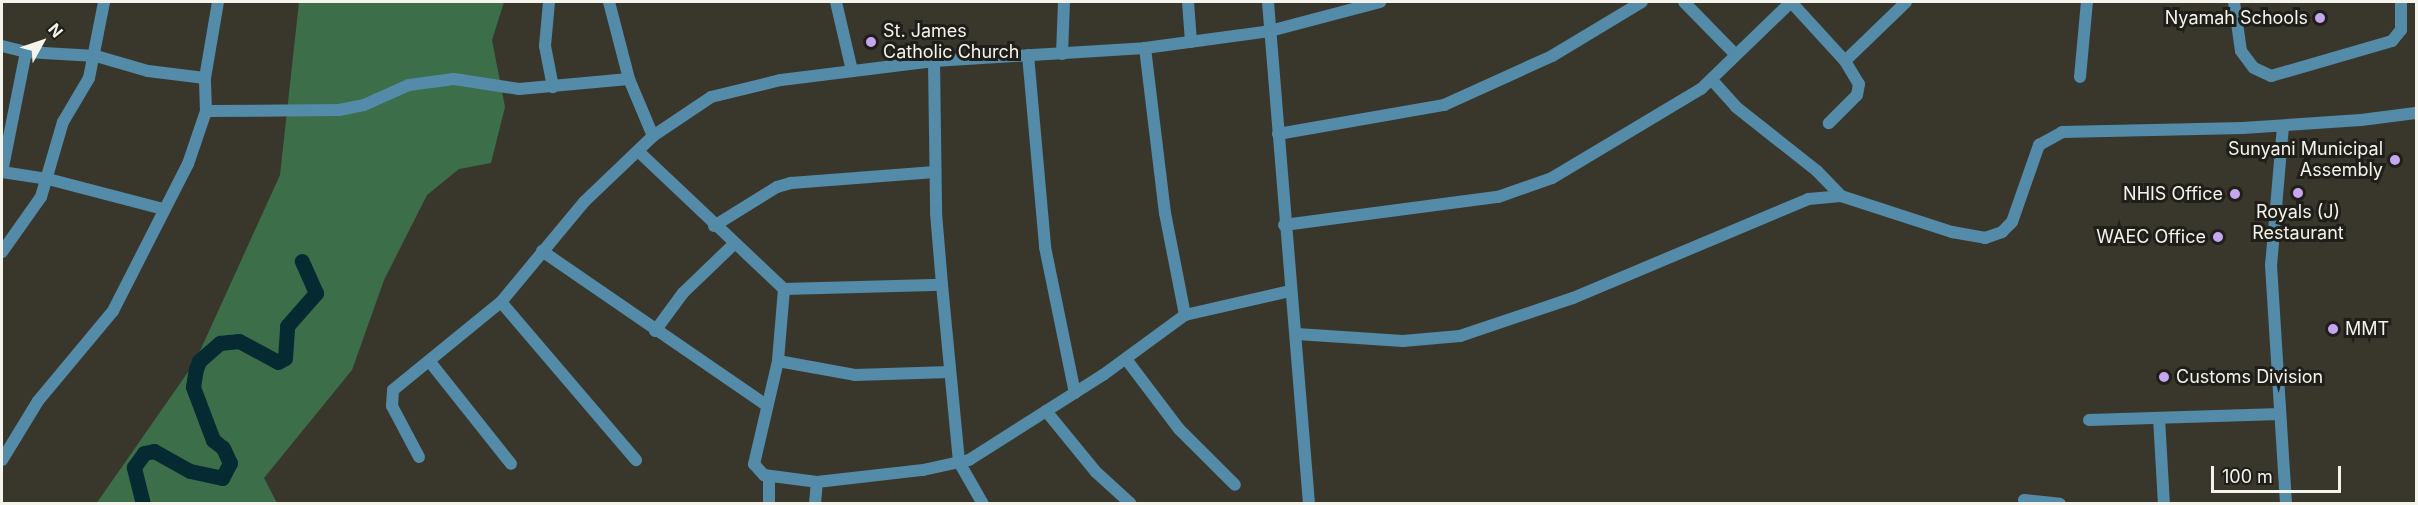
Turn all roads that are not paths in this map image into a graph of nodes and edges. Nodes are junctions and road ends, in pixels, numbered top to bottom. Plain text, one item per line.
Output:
1 (104, 2) edge
2 (218, 2) edge
3 (549, 2) edge
4 (609, 2) edge
5 (836, 2) edge
6 (1064, 2) edge
7 (1188, 2) edge
8 (1268, 2) edge
9 (1380, 2) edge
10 (1642, 2) edge
11 (1684, 2) edge
12 (1791, 2) edge
13 (1884, 2) edge
14 (1906, 2) edge
15 (2088, 2) edge
16 (2234, 2) edge
17 (2401, 2) edge
18 (1895, 11) junction
19 (1270, 31) junction
20 (1191, 42) junction
21 (2, 46) edge
22 (1145, 48) junction
23 (26, 52) junction
24 (1062, 54) junction
25 (1735, 54) junction
26 (1028, 55) junction
27 (96, 56) junction
28 (933, 61) junction
29 (1845, 61) junction
30 (852, 71) junction
31 (2080, 77) dead end
32 (205, 78) junction
33 (629, 79) junction
34 (1712, 80) junction
35 (553, 87) junction
36 (206, 111) junction
37 (2416, 112) edge
38 (1829, 123) dead end
39 (2283, 126) junction
40 (1278, 134) junction
41 (653, 136) junction
42 (638, 151) junction
43 (2, 172) edge
44 (935, 172) junction
45 (48, 178) junction
46 (1841, 196) junction
47 (163, 209) junction
48 (1284, 225) junction
49 (714, 226) junction
50 (734, 244) junction
51 (542, 251) junction
52 (2, 252) edge
53 (942, 285) junction
54 (784, 289) junction
55 (1290, 291) junction
56 (501, 302) junction
57 (1185, 315) junction
58 (655, 331) junction
59 (1297, 334) junction
60 (1126, 359) junction
61 (777, 361) junction
62 (430, 362) junction
63 (950, 372) junction
64 (1075, 393) junction
65 (766, 405) junction
66 (1046, 411) junction
67 (2280, 414) junction
68 (2159, 418) junction
69 (2089, 420) dead end
70 (419, 457) dead end
71 (2, 460) edge
72 (636, 460) dead end
73 (958, 462) junction
74 (511, 464) dead end
75 (769, 476) junction
76 (817, 482) junction
77 (1235, 485) dead end
78 (2024, 500) dead end
79 (768, 504) edge
80 (814, 504) edge
81 (983, 504) edge
82 (1131, 504) edge
83 (1309, 504) edge
84 (2060, 504) edge
85 (2164, 504) edge
86 (2286, 504) edge

1 - 27 street
2 - 32 street
3 - 35 street
4 - 33 street
5 - 30 street
6 - 24 street
7 - 20 street
8 - 19 street
9 - 19 street
10 - 40 street
11 - 25 street
12 - 25 street
12 - 29 street
13 - 18 street
14 - 18 street
15 - 31 street
16 - 17 street
18 - 29 street
19 - 20 street
19 - 40 street
20 - 22 street
21 - 23 street
22 - 24 street
22 - 57 street
23 - 27 street
23 - 43 street
24 - 26 street
25 - 34 street
26 - 28 street
26 - 64 street
27 - 32 street
27 - 45 street
28 - 30 street
28 - 44 street
29 - 38 street
30 - 41 street
32 - 36 street
33 - 35 street
33 - 41 street
34 - 46 street
34 - 48 street
35 - 36 street
36 - 47 street
37 - 39 street
39 - 46 street
39 - 67 street
40 - 48 street
41 - 42 street
42 - 49 street
42 - 51 street
43 - 45 street
44 - 49 street
44 - 53 street
45 - 47 street
45 - 52 street
46 - 59 street
47 - 71 street
48 - 55 street
49 - 50 street
50 - 54 street
50 - 58 street
51 - 56 street
51 - 58 street
53 - 54 street
53 - 63 street
54 - 61 street
55 - 57 street
55 - 59 street
56 - 62 street
56 - 72 street
57 - 60 street
58 - 65 street
59 - 83 street
60 - 64 street
60 - 77 street
61 - 63 street
61 - 65 street
62 - 70 street
62 - 74 street
63 - 73 street
64 - 66 street
65 - 75 street
66 - 73 street
66 - 82 street
67 - 68 street
67 - 86 street
68 - 69 street
68 - 85 street
73 - 76 street
73 - 81 street
75 - 76 street
75 - 79 street
76 - 80 street
78 - 84 street

